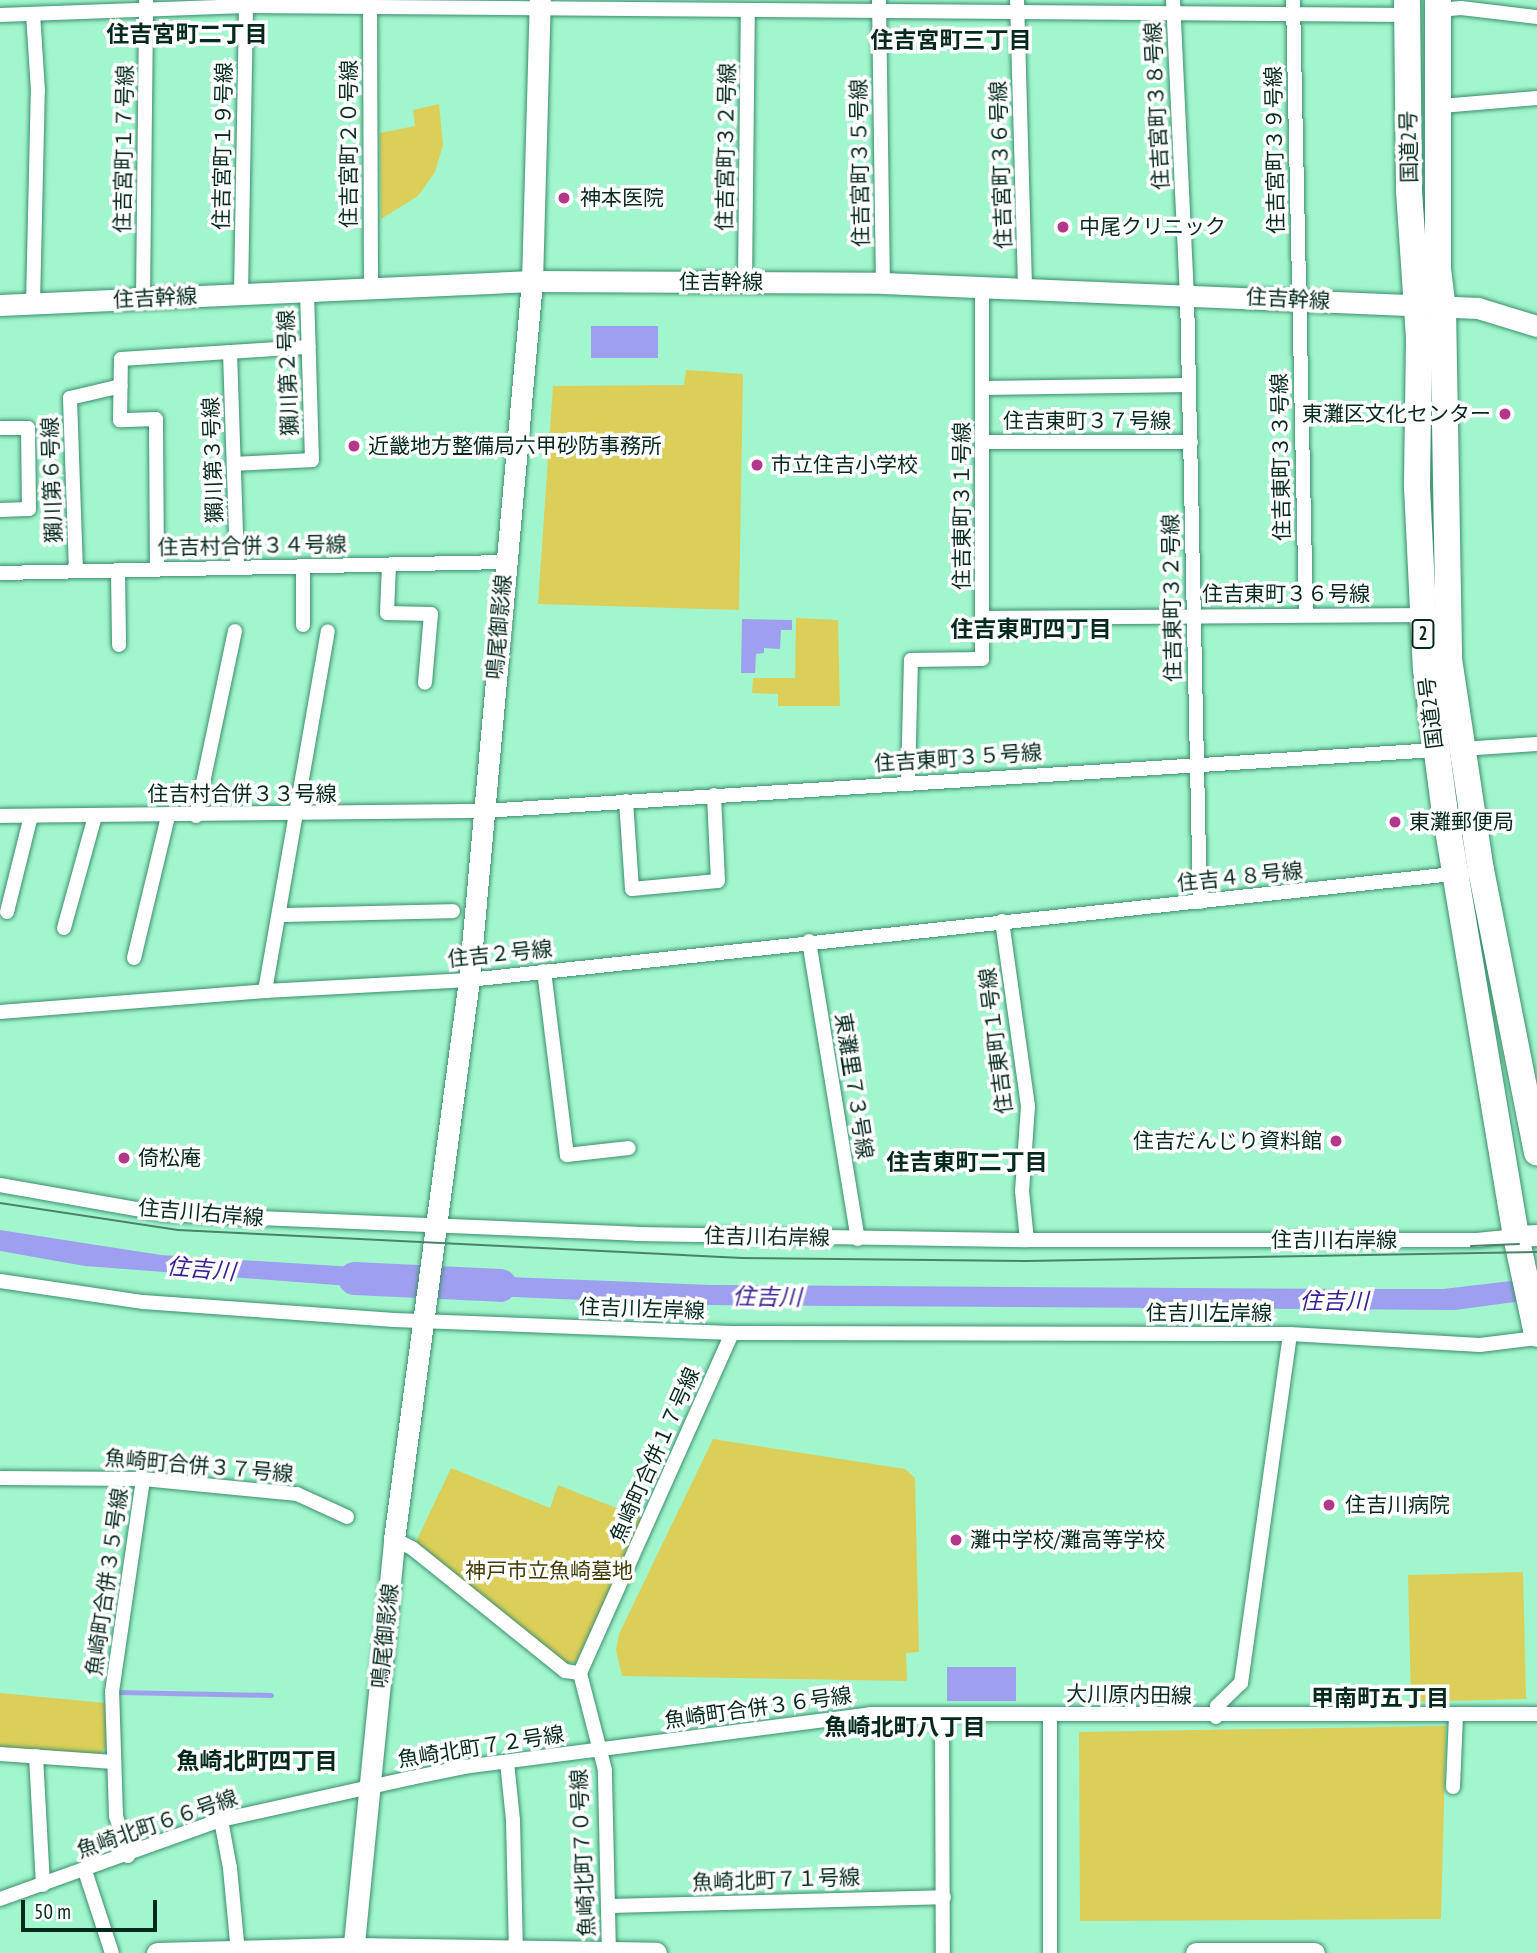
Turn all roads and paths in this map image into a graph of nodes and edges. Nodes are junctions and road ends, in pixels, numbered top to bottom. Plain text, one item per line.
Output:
1 (1173, 0) edge
2 (246, 3) edge
3 (316, 3) edge
4 (369, 4) edge
5 (540, 4) edge
6 (1438, 5) edge
7 (146, 6) edge
8 (55, 7) edge
9 (879, 7) edge
10 (1017, 7) edge
11 (1293, 7) edge
12 (1407, 7) edge
13 (748, 12) junction
14 (33, 14) junction
15 (0, 15) edge
16 (1173, 16) junction
17 (1537, 17) edge
18 (1537, 98) edge
19 (1441, 106) junction
20 (531, 281) junction
21 (745, 282) junction
22 (883, 283) junction
23 (982, 286) junction
24 (371, 287) junction
25 (1025, 287) junction
26 (307, 290) junction
27 (241, 294) junction
28 (1187, 294) junction
29 (143, 299) junction
30 (1299, 299) junction
31 (33, 304) junction
32 (0, 305) edge
33 (1415, 307) junction
34 (1443, 308) junction
35 (1537, 326) edge
36 (309, 347) junction
37 (230, 352) junction
38 (1189, 385) junction
39 (121, 386) junction
40 (983, 388) junction
41 (0, 428) edge
42 (983, 442) junction
43 (1191, 442) junction
44 (234, 464) junction
45 (0, 510) edge
46 (504, 562) junction
47 (389, 565) junction
48 (303, 566) junction
49 (237, 568) junction
50 (157, 569) junction
51 (118, 570) junction
52 (76, 571) junction
53 (0, 573) edge
54 (1194, 615) junction
55 (1306, 615) junction
56 (1422, 615) junction
57 (982, 618) junction
58 (303, 625) dead end
59 (235, 631) dead end
60 (328, 631) dead end
61 (119, 645) dead end
62 (425, 683) dead end
63 (1537, 744) edge
64 (1448, 750) junction
65 (1195, 764) junction
66 (908, 782) junction
67 (714, 795) junction
68 (626, 801) junction
69 (484, 811) junction
70 (296, 815) junction
71 (0, 816) edge
72 (31, 816) junction
73 (95, 816) junction
74 (168, 816) junction
75 (196, 816) junction
76 (1468, 872) junction
77 (1200, 902) junction
78 (453, 911) dead end
79 (7, 912) dead end
80 (279, 915) junction
81 (1002, 921) junction
82 (64, 928) dead end
83 (809, 941) junction
84 (134, 958) dead end
85 (544, 971) junction
86 (469, 981) junction
87 (265, 990) junction
88 (0, 1012) edge
89 (629, 1147) dead end
90 (1537, 1153) edge
91 (0, 1185) edge
92 (436, 1227) junction
93 (858, 1239) junction
94 (1027, 1240) junction
95 (1525, 1244) edge
96 (0, 1281) edge
97 (422, 1320) junction
98 (1536, 1330) edge
99 (732, 1333) junction
100 (1290, 1334) junction
101 (0, 1478) edge
102 (144, 1479) junction
103 (347, 1517) dead end
104 (394, 1539) junction
105 (580, 1673) junction
106 (1537, 1714) edge
107 (1050, 1715) junction
108 (1456, 1715) junction
109 (942, 1717) junction
110 (1216, 1717) junction
111 (598, 1752) junction
112 (0, 1754) edge
113 (36, 1756) junction
114 (114, 1762) junction
115 (507, 1762) junction
116 (370, 1787) junction
117 (1453, 1787) dead end
118 (220, 1821) junction
119 (128, 1856) junction
120 (85, 1871) junction
121 (43, 1885) junction
122 (944, 1897) junction
123 (0, 1899) edge
124 (608, 1906) junction
125 (354, 1950) edge
126 (516, 1950) junction
127 (237, 1952) edge
128 (112, 1953) edge
129 (157, 1953) edge
130 (608, 1953) edge
131 (656, 1953) edge
132 (943, 1953) edge
133 (1050, 1953) edge
134 (1205, 1953) edge
135 (1314, 1953) edge

1 - 16 street, 住吉宮町３８号線
2 - 3 street
2 - 7 street
2 - 27 street, 住吉宮町１９号線
3 - 4 street
4 - 5 street
4 - 24 street, 住吉宮町２０号線
5 - 13 street
5 - 20 street, 鳴尾御影線
6 - 17 street
6 - 19 highway, 国道2号 / 2
7 - 8 street
7 - 29 street, 住吉宮町１７号線
8 - 14 street
9 - 10 street
9 - 13 street
9 - 22 street, 住吉宮町３５号線
10 - 16 street
10 - 25 street, 住吉宮町３６号線
11 - 12 street
11 - 16 street
11 - 30 street, 住吉宮町３９号線
12 - 33 highway, 国道2号 / 2
13 - 21 street, 住吉宮町３２号線
14 - 15 street
14 - 31 street
16 - 28 street, 住吉宮町３８号線
18 - 19 street
19 - 34 highway, 国道2号 / 2
20 - 21 street, 住吉幹線
20 - 24 street, 住吉幹線
20 - 46 street, 鳴尾御影線
21 - 22 street, 住吉幹線
22 - 23 street, 住吉幹線
23 - 25 street, 住吉幹線
23 - 40 street, 住吉東町３１号線
24 - 26 street, 住吉幹線
25 - 28 street, 住吉幹線
26 - 27 street, 住吉幹線
26 - 36 street, 獺川第２号線
27 - 29 street, 住吉幹線
28 - 30 street, 住吉幹線
28 - 38 street, 住吉東町３２号線
29 - 31 street, 住吉幹線
30 - 33 street, 住吉幹線
30 - 55 street, 住吉東町３３号線
31 - 32 street, 住吉幹線
33 - 34 street, 住吉幹線
33 - 56 highway, 国道2号 / 2
34 - 35 street, 住吉幹線
34 - 64 highway, 国道2号 / 2
36 - 37 street
36 - 44 street, 獺川第２号線
37 - 39 street
37 - 44 street, 獺川第３号線
38 - 40 street
38 - 43 street, 住吉東町３２号線
39 - 50 street
39 - 52 street, 獺川第６号線
40 - 42 street, 住吉東町３１号線
41 - 45 street
42 - 43 street, 住吉東町３７号線
42 - 57 street, 住吉東町３１号線
43 - 54 street, 住吉東町３２号線
44 - 49 street, 獺川第３号線
46 - 47 street, 住吉村合併３４号線
46 - 69 street, 鳴尾御影線
47 - 48 street, 住吉村合併３４号線
47 - 62 street
48 - 49 street, 住吉村合併３４号線
48 - 58 street
49 - 50 street, 住吉村合併３４号線
50 - 51 street, 住吉村合併３４号線
51 - 52 street, 住吉村合併３４号線
51 - 61 street
52 - 53 street, 住吉村合併３４号線
54 - 55 street, 住吉東町３６号線
54 - 57 street, 住吉東町３６号線
54 - 65 street, 住吉東町３２号線
55 - 56 street, 住吉東町３６号線
56 - 64 highway, 国道2号 / 2
57 - 66 street, 住吉東町３１号線
59 - 75 street
60 - 70 street
63 - 64 street, 住吉東町３５号線
64 - 65 street, 住吉東町３５号線
64 - 76 highway, 国道2号 / 2
65 - 66 street, 住吉東町３５号線
65 - 77 street, 住吉東町３２号線
66 - 67 street, 住吉東町３５号線
67 - 68 street, 住吉東町３５号線
67 - 68 street
68 - 69 street, 住吉東町３５号線
69 - 70 street, 住吉村合併３３号線
69 - 86 street, 鳴尾御影線
70 - 75 street, 住吉村合併３３号線
70 - 80 street
71 - 72 street, 住吉村合併３３号線
72 - 73 street, 住吉村合併３３号線
72 - 79 street
73 - 74 street, 住吉村合併３３号線
73 - 82 street
74 - 75 street, 住吉村合併３３号線
74 - 84 street
76 - 77 street, 住吉４８号線
76 - 90 highway, 国道2号 / 2
76 - 95 highway, 国道2号 / 2
77 - 81 street, 住吉４８号線
78 - 80 street
80 - 87 street
81 - 83 street, 住吉２号線
81 - 94 street, 住吉東町１号線
83 - 85 street, 住吉２号線
83 - 93 street, 東灘里７３号線
85 - 86 street, 住吉２号線
85 - 89 street
86 - 87 street, 住吉２号線
86 - 92 street, 鳴尾御影線
87 - 88 street, 住吉２号線
91 - 92 street, 住吉川右岸線
92 - 93 street, 住吉川右岸線
92 - 97 street, 鳴尾御影線
93 - 94 street, 住吉川右岸線
94 - 95 street, 住吉川右岸線
95 - 98 highway, 国道2号 / 2
96 - 97 street, 住吉川左岸線
97 - 99 street, 住吉川左岸線
97 - 104 street, 鳴尾御影線
98 - 100 street, 住吉川左岸線
99 - 100 street, 住吉川左岸線
99 - 105 street, 魚崎町合併１７号線
100 - 110 street, 大川原内田線
101 - 102 street, 魚崎町合併３７号線
102 - 103 street, 魚崎町合併３７号線
102 - 114 street, 魚崎町合併３５号線
104 - 105 street
104 - 116 street, 鳴尾御影線
105 - 111 street
106 - 108 street
107 - 109 street, 魚崎町合併３６号線
107 - 110 street, 大川原内田線
107 - 133 street, 大川原内田線
108 - 110 street
108 - 117 street
109 - 111 street, 魚崎町合併３６号線
109 - 122 street
111 - 115 street, 魚崎北町７２号線
111 - 124 street, 魚崎北町７０号線
112 - 113 street
113 - 114 street
113 - 121 street
114 - 119 street, 魚崎町合併３５号線
115 - 116 street, 魚崎北町７２号線
115 - 126 street
116 - 118 street, 魚崎北町６６号線
116 - 125 street, 鳴尾御影線
118 - 119 street, 魚崎北町６６号線
118 - 127 street
119 - 120 street, 魚崎北町６６号線
120 - 121 street, 魚崎北町６６号線
120 - 128 street
121 - 123 street, 魚崎北町６６号線
122 - 124 street, 魚崎北町７１号線
122 - 132 street
124 - 130 street, 魚崎北町７０号線
125 - 126 street
125 - 127 street
126 - 130 street
127 - 129 street
130 - 131 street
134 - 135 street

